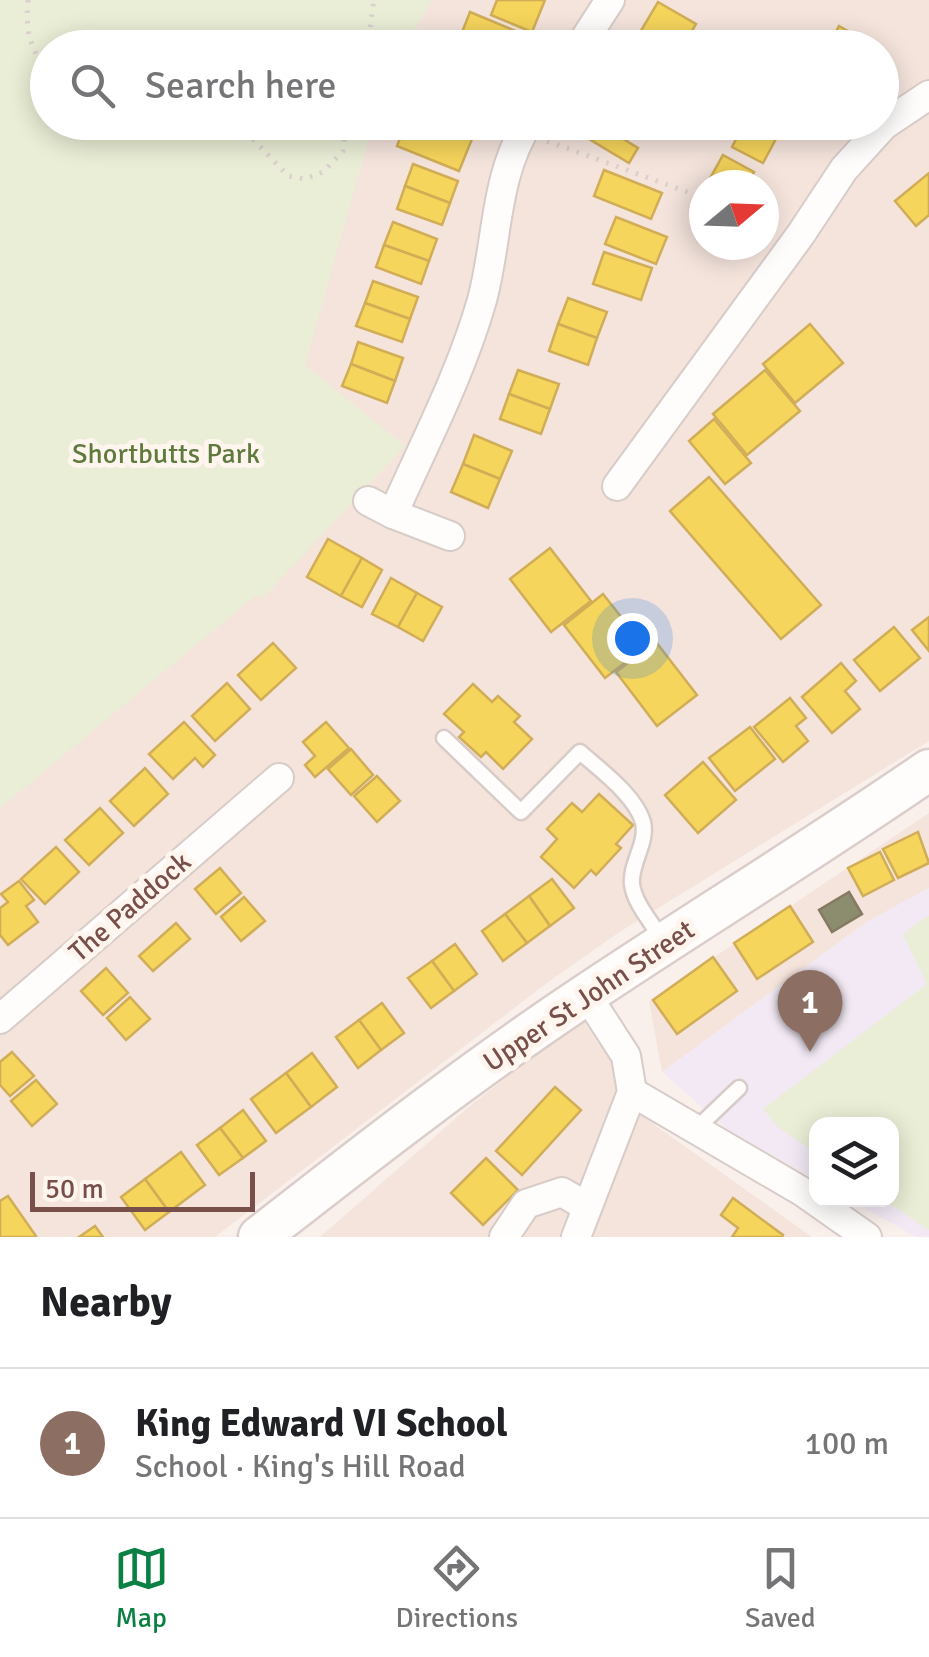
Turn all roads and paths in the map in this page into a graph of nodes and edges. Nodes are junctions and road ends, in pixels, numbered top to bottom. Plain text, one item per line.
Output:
1 (28, 0) edge
2 (374, 0) edge
3 (610, 0) edge
4 (369, 30) edge
5 (591, 30) edge
6 (30, 48) edge
7 (929, 95) edge
8 (899, 115) edge
9 (252, 140) edge
10 (343, 140) edge
11 (521, 140) edge
12 (559, 140) edge
13 (865, 140) edge
14 (689, 192) edge
15 (617, 486) dead end
16 (450, 536) dead end
17 (444, 738) dead end
18 (929, 770) edge
19 (271, 794) dead end
20 (665, 944) junction
21 (586, 994) junction
22 (0, 1018) edge
23 (739, 1088) dead end
24 (632, 1092) junction
25 (696, 1129) junction
26 (587, 1207) junction
27 (259, 1237) edge
28 (504, 1237) edge
29 (576, 1237) edge
30 (867, 1237) edge

1 - 6 path
2 - 4 path
3 - 5 street
7 - 8 street
9 - 10 path
11 - 16 street
12 - 14 path
13 - 15 street
17 - 20 lane
18 - 20 street, Upper St John Street
19 - 22 street, The Paddock
20 - 21 street, Upper St John Street
21 - 24 street
21 - 27 street, Upper St John Street
23 - 25 lane
24 - 25 street
24 - 26 street
25 - 30 street
26 - 28 street
26 - 29 street

